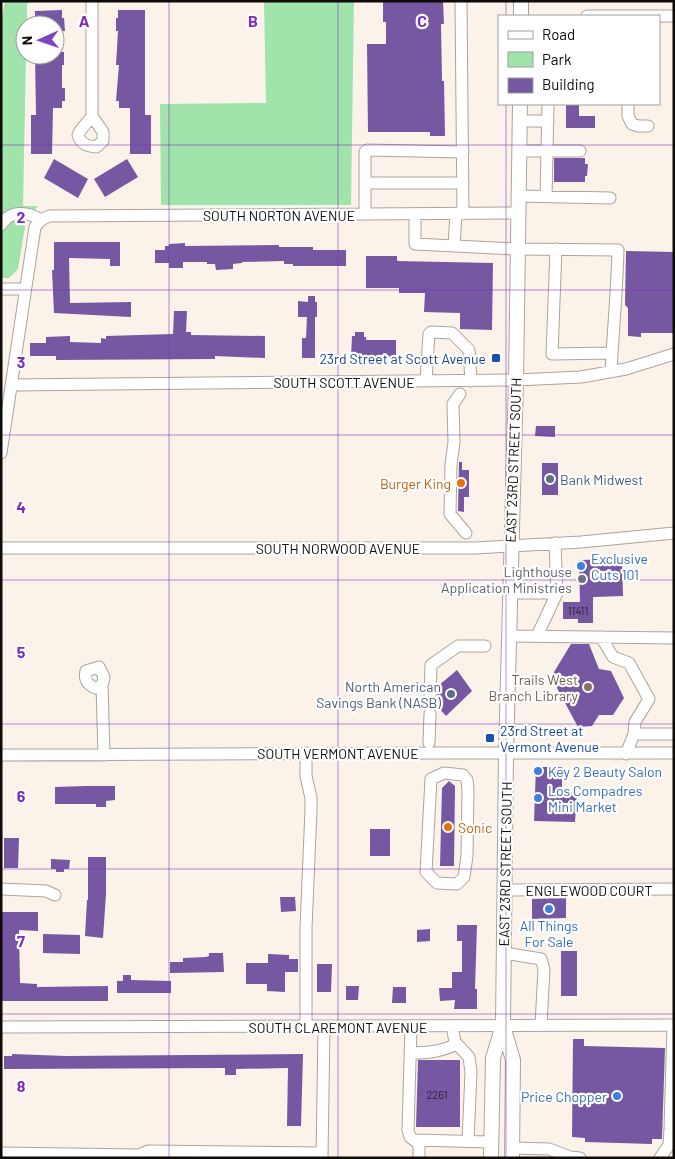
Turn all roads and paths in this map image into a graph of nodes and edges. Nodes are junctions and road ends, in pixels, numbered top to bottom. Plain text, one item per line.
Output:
1 (92, 1) edge
2 (461, 1) edge
3 (521, 1) edge
4 (521, 15) edge
5 (660, 16) edge
6 (674, 16) edge
7 (520, 105) edge
8 (548, 105) edge
9 (628, 105) edge
10 (92, 116) dead end
11 (520, 121) junction
12 (548, 121) junction
13 (648, 126) dead end
14 (519, 151) junction
15 (547, 151) junction
16 (580, 151) dead end
17 (463, 152) junction
18 (365, 183) junction
19 (463, 183) junction
20 (518, 196) junction
21 (546, 197) junction
22 (610, 198) dead end
23 (518, 213) junction
24 (365, 214) junction
25 (415, 214) junction
26 (460, 214) junction
27 (41, 220) junction
28 (1, 225) edge
29 (454, 246) junction
30 (517, 249) junction
31 (556, 249) junction
32 (1, 289) edge
33 (25, 290) junction
34 (612, 353) junction
35 (674, 354) edge
36 (611, 372) junction
37 (516, 380) junction
38 (426, 381) junction
39 (471, 381) junction
40 (11, 384) junction
41 (460, 394) dead end
42 (1, 454) edge
43 (466, 532) dead end
44 (674, 533) edge
45 (555, 542) junction
46 (511, 544) junction
47 (1, 548) edge
48 (556, 592) junction
49 (510, 593) junction
50 (509, 636) junction
51 (537, 636) junction
52 (601, 637) junction
53 (674, 638) edge
54 (485, 646) dead end
55 (102, 686) dead end
56 (430, 697) dead end
57 (430, 714) dead end
58 (634, 734) junction
59 (674, 734) edge
60 (429, 743) dead end
61 (306, 753) junction
62 (506, 754) junction
63 (626, 754) junction
64 (674, 754) edge
65 (1, 755) edge
66 (104, 755) junction
67 (467, 780) joint
68 (1, 889) edge
69 (674, 889) edge
70 (505, 890) junction
71 (55, 895) dead end
72 (504, 953) junction
73 (503, 1025) junction
74 (541, 1025) junction
75 (410, 1026) junction
76 (452, 1026) junction
77 (673, 1026) edge
78 (1, 1027) edge
79 (306, 1027) junction
80 (324, 1027) junction
81 (456, 1044) junction
82 (410, 1053) junction
83 (414, 1140) junction
84 (468, 1141) junction
85 (491, 1142) junction
86 (1, 1153) edge
87 (512, 1153) edge
88 (536, 1153) edge
89 (322, 1155) edge
90 (138, 1156) edge
91 (419, 1158) edge
92 (491, 1158) edge
93 (580, 1158) edge
94 (660, 1158) edge

1 - 10 street
2 - 17 street
3 - 4 main road
5 - 6 street
7 - 11 main road, EAST 23RD STREET SOUTH
8 - 12 street
9 - 13 street
11 - 12 street
11 - 14 main road, EAST 23RD STREET SOUTH
12 - 15 street
14 - 15 street
14 - 20 main road, EAST 23RD STREET SOUTH
15 - 16 street
15 - 21 street
17 - 18 street
17 - 19 street
18 - 19 street
18 - 24 street
19 - 26 street
20 - 21 street
20 - 23 main road, EAST 23RD STREET SOUTH
21 - 22 street
23 - 26 street, SOUTH NORTON AVENUE
23 - 30 main road, EAST 23RD STREET SOUTH
24 - 25 street, SOUTH NORTON AVENUE
24 - 27 street, SOUTH NORTON AVENUE
25 - 26 street, SOUTH NORTON AVENUE
25 - 29 street
26 - 29 street
27 - 28 street
27 - 33 street
29 - 30 street
30 - 31 street
30 - 37 main road, EAST 23RD STREET SOUTH
31 - 34 street
31 - 34 street
32 - 33 street
33 - 40 street
34 - 36 street
35 - 36 street, SOUTH SCOTT AVENUE
36 - 37 street, SOUTH SCOTT AVENUE
37 - 39 street, SOUTH SCOTT AVENUE
37 - 46 main road, EAST 23RD STREET SOUTH
38 - 39 street, SOUTH SCOTT AVENUE
38 - 39 street
38 - 40 street, SOUTH SCOTT AVENUE
40 - 42 street
41 - 43 street
44 - 45 street, SOUTH NORWOOD AVENUE
45 - 46 street, SOUTH NORWOOD AVENUE
45 - 48 street
46 - 47 street, SOUTH NORWOOD AVENUE
46 - 49 main road, EAST 23RD STREET SOUTH
48 - 49 street
48 - 51 street
49 - 50 main road, EAST 23RD STREET SOUTH
50 - 51 street
50 - 62 main road, EAST 23RD STREET SOUTH
51 - 52 street
52 - 53 street
52 - 58 street
54 - 56 street
55 - 66 street
57 - 60 street
58 - 59 street
58 - 63 street
61 - 62 street, SOUTH VERMONT AVENUE
61 - 66 street, SOUTH VERMONT AVENUE
61 - 79 street
62 - 63 street, SOUTH VERMONT AVENUE
62 - 70 main road, EAST 23RD STREET SOUTH
63 - 64 street, SOUTH VERMONT AVENUE
65 - 66 street, SOUTH VERMONT AVENUE
67 - 67 street
68 - 71 street
69 - 70 street, ENGLEWOOD COURT
70 - 72 main road, EAST 23RD STREET SOUTH
72 - 73 main road, EAST 23RD STREET SOUTH
72 - 74 street
73 - 74 street, SOUTH CLAREMONT AVENUE
73 - 76 street, SOUTH CLAREMONT AVENUE
73 - 85 main road, EAST 23RD STREET SOUTH
73 - 87 main road, EAST 23RD STREET SOUTH
74 - 77 street, SOUTH CLAREMONT AVENUE
75 - 76 street, SOUTH CLAREMONT AVENUE
75 - 80 street, SOUTH CLAREMONT AVENUE
75 - 82 street
76 - 81 street
77 - 94 street
78 - 79 street, SOUTH CLAREMONT AVENUE
79 - 80 street, SOUTH CLAREMONT AVENUE
80 - 89 street
81 - 82 street
81 - 84 street
82 - 83 street
83 - 84 street
83 - 91 street
84 - 85 street
85 - 92 main road, EAST 23RD STREET SOUTH
86 - 90 street
87 - 88 street
88 - 93 street
89 - 90 street

